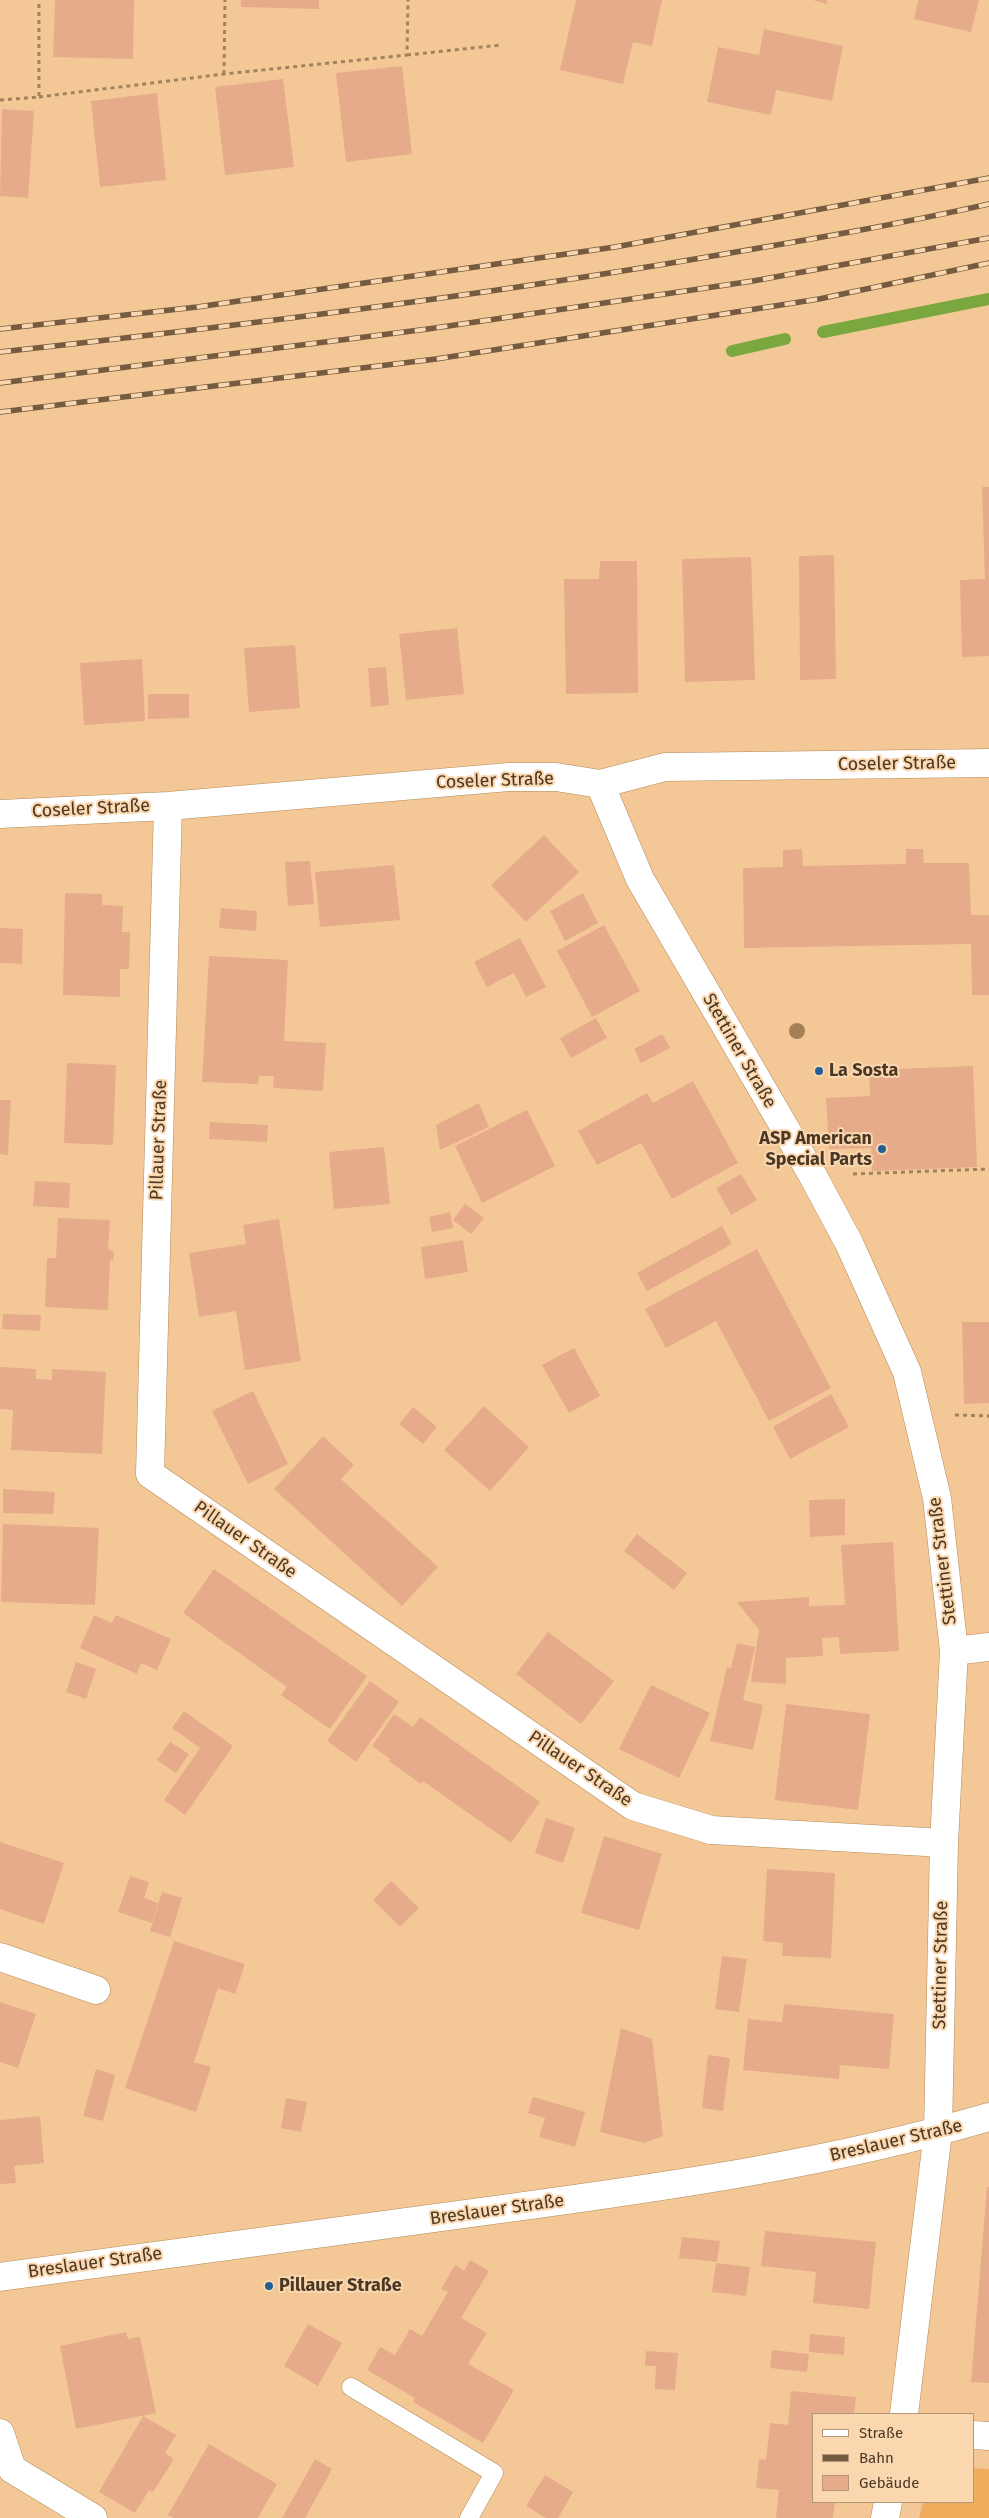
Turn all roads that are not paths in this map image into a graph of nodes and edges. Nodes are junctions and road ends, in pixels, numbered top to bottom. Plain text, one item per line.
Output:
1 (989, 763) edge
2 (600, 784) junction
3 (168, 806) junction
4 (0, 814) edge
5 (989, 1647) edge
6 (954, 1651) junction
7 (944, 1843) junction
8 (0, 1957) edge
9 (96, 1990) dead end
10 (989, 2117) edge
11 (938, 2132) junction
12 (0, 2277) edge
13 (351, 2387) dead end
14 (904, 2413) edge
15 (0, 2433) edge
16 (974, 2435) edge
17 (989, 2436) edge
18 (888, 2503) edge
19 (93, 2518) edge
20 (469, 2518) edge
21 (885, 2518) edge

1 - 2 street, Coseler Straße
2 - 3 street, Coseler Straße
2 - 6 street, Stettiner Straße
3 - 4 street, Coseler Straße
3 - 7 street, Pillauer Straße
5 - 6 street
6 - 7 street, Stettiner Straße
7 - 11 street, Stettiner Straße
8 - 9 street
10 - 11 street, Breslauer Straße
11 - 12 street, Breslauer Straße
11 - 14 street, Stettiner Straße
13 - 20 lane
15 - 19 street
16 - 17 street
18 - 21 street

